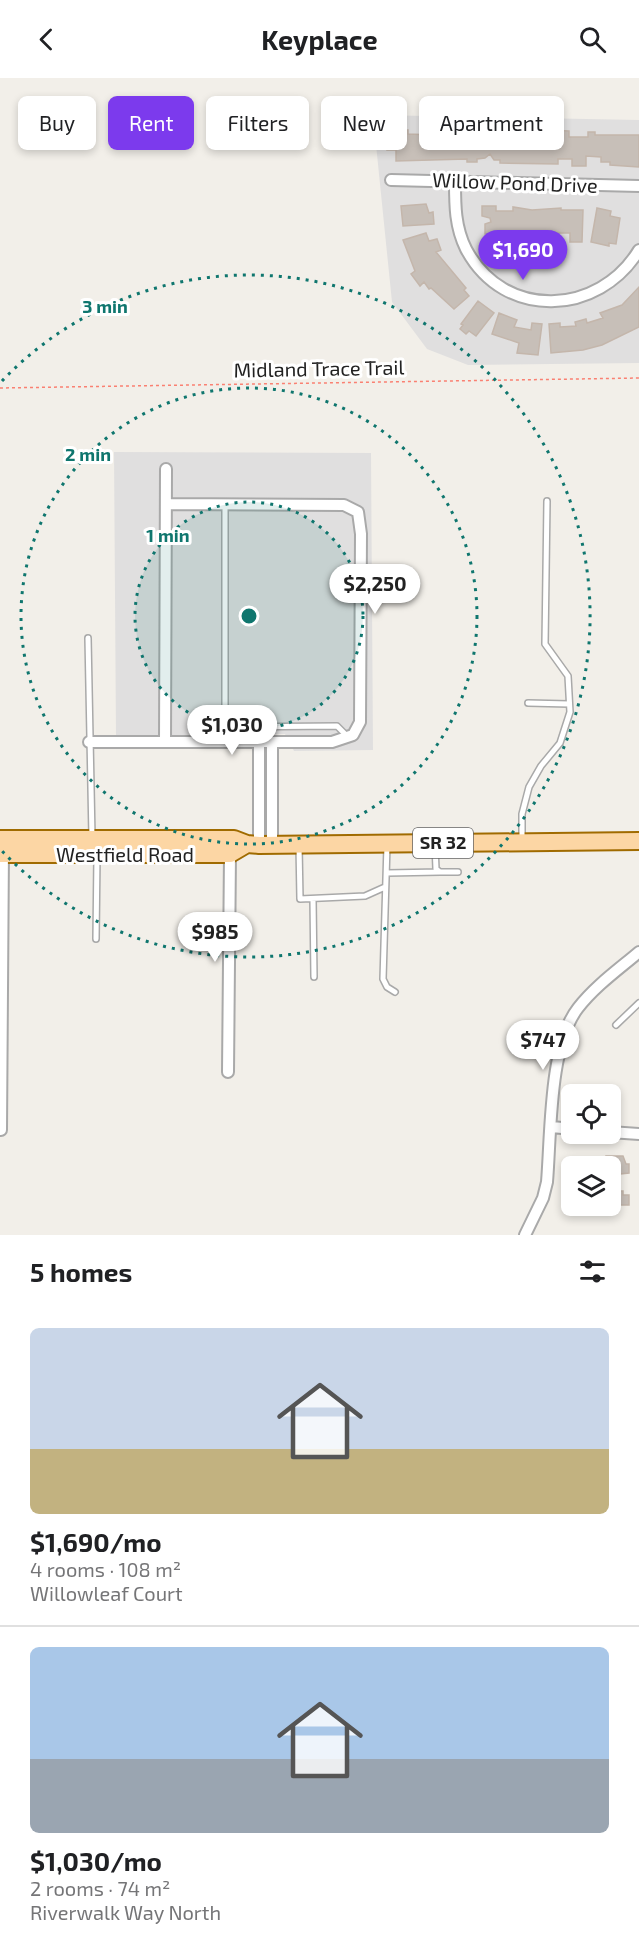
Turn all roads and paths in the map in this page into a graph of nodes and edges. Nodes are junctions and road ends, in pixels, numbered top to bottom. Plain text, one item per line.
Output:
1 (391, 180) dead end
2 (455, 182) junction
3 (639, 186) edge
4 (639, 250) edge
5 (639, 378) edge
6 (0, 388) edge
7 (166, 469) dead end
8 (547, 501) dead end
9 (166, 504) junction
10 (225, 505) junction
11 (88, 638) dead end
12 (528, 703) dead end
13 (569, 704) junction
14 (296, 727) junction
15 (225, 728) junction
16 (349, 738) junction
17 (89, 742) junction
18 (165, 742) junction
19 (225, 742) junction
20 (259, 742) junction
21 (272, 742) junction
22 (296, 742) junction
23 (639, 841) edge
24 (522, 842) junction
25 (387, 843) junction
26 (435, 843) junction
27 (299, 844) junction
28 (260, 845) junction
29 (2, 846) edge
30 (95, 847) junction
31 (230, 854) junction
32 (440, 872) junction
33 (458, 872) dead end
34 (387, 873) junction
35 (385, 887) junction
36 (313, 899) junction
37 (96, 939) dead end
38 (638, 953) edge
39 (314, 977) dead end
40 (395, 992) dead end
41 (639, 1003) edge
42 (616, 1025) dead end
43 (228, 1072) dead end
44 (552, 1127) junction
45 (561, 1128) edge
46 (1, 1130) edge
47 (621, 1133) edge
48 (639, 1134) edge
49 (525, 1235) edge

1 - 2 street, Willow Pond Drive
2 - 3 street, Willow Pond Drive
2 - 4 street
5 - 6 path, Midland Trace Trail
7 - 9 street
8 - 13 lane
9 - 10 street
9 - 18 street
10 - 15 lane
10 - 16 street
11 - 17 lane
12 - 13 lane
13 - 24 lane
14 - 15 lane
14 - 16 lane
14 - 22 lane
15 - 19 lane
16 - 22 street
17 - 18 street
17 - 30 lane
18 - 19 street
19 - 20 street
20 - 21 street
20 - 28 street
21 - 22 street
21 - 28 street
23 - 24 main road, Westfield Road / SR 32
24 - 26 main road, Westfield Road / SR 32
25 - 26 main road, Westfield Road / SR 32
25 - 27 main road, Westfield Road / SR 32
25 - 34 lane
26 - 32 lane
27 - 28 main road, Westfield Road / SR 32
27 - 36 lane
28 - 30 main road, Westfield Road / SR 32
28 - 31 main road, Westfield Road / SR 32
29 - 30 main road, Westfield Road / SR 32
29 - 46 street
30 - 31 main road, Westfield Road / SR 32
30 - 37 lane
31 - 43 street
32 - 33 lane
32 - 34 lane
34 - 35 lane
35 - 36 lane
35 - 40 lane
36 - 39 lane
38 - 44 street
41 - 42 lane
44 - 45 street
44 - 49 street
47 - 48 street

